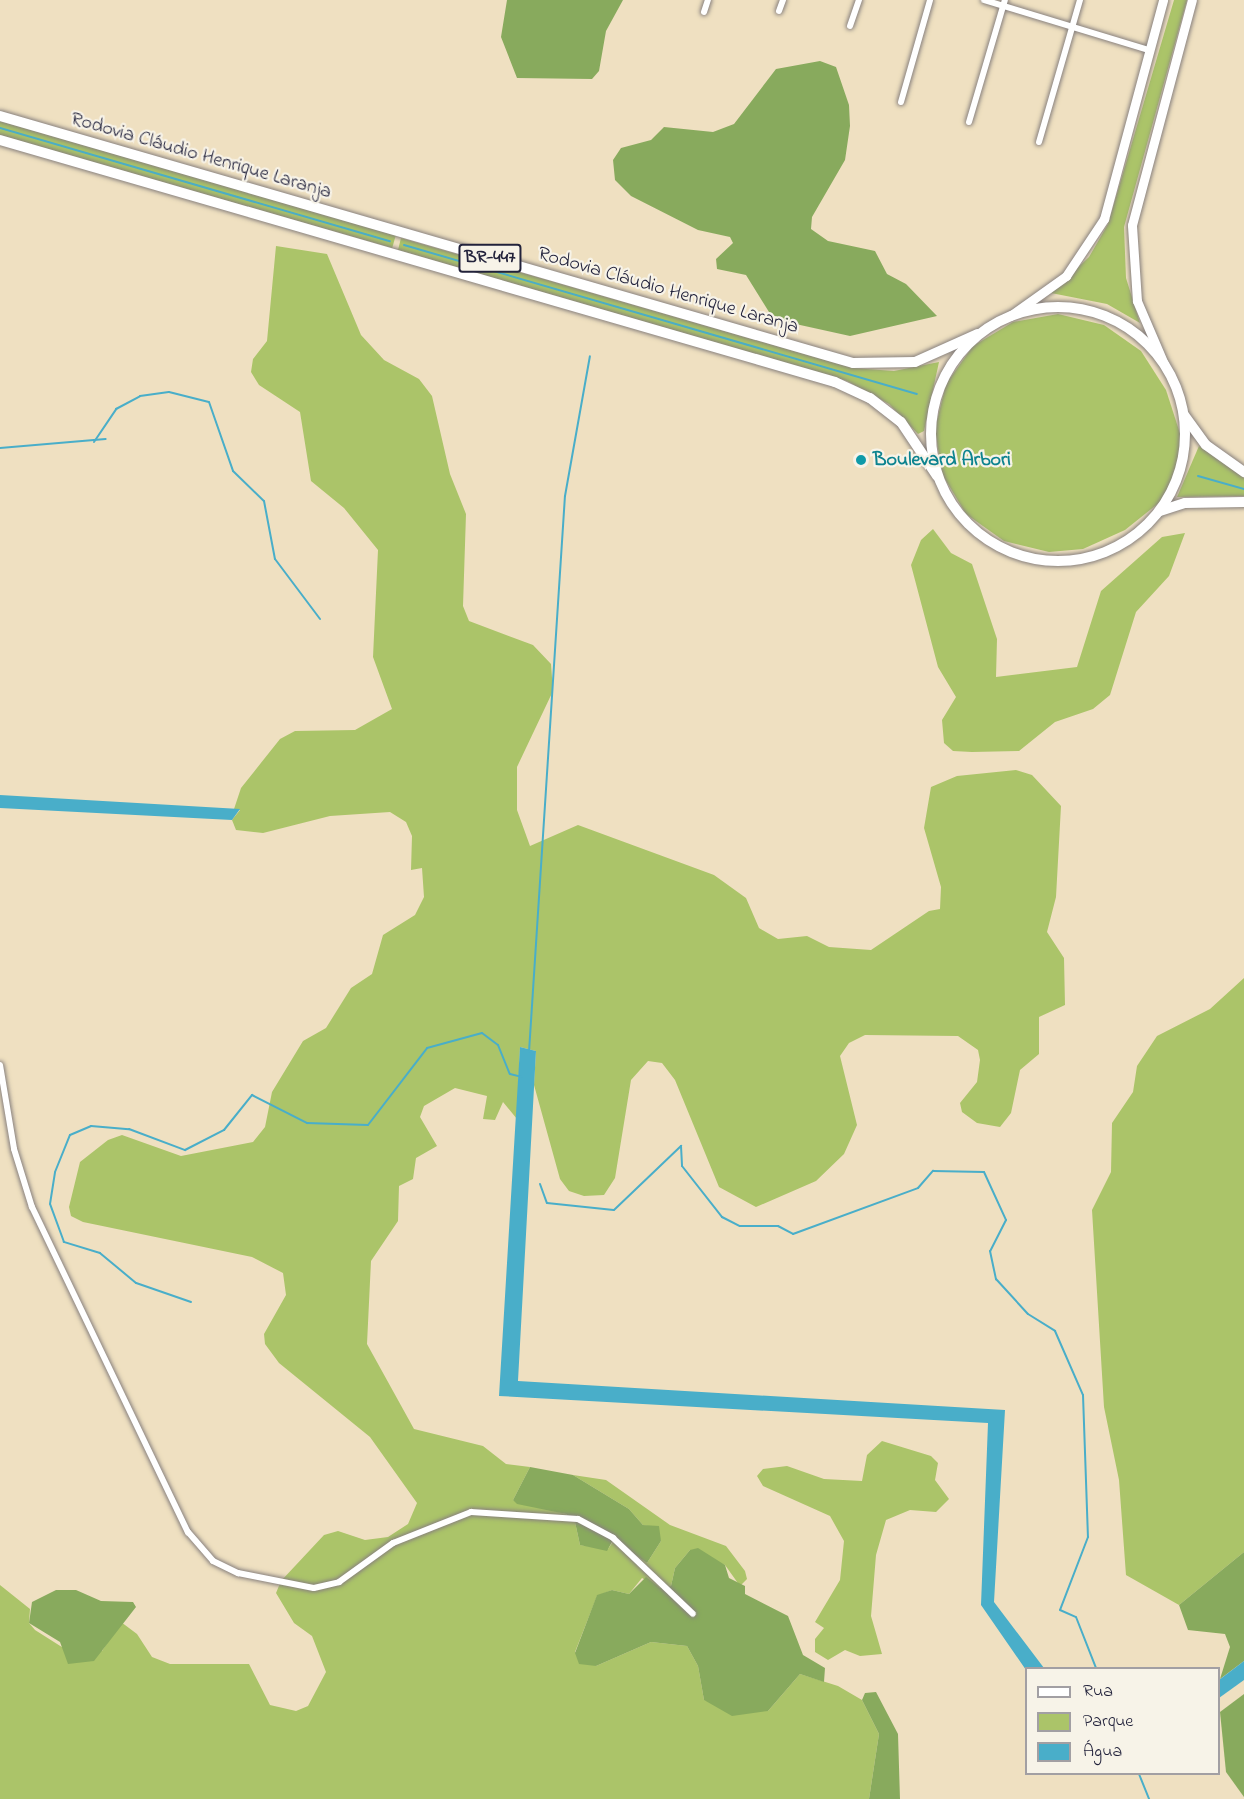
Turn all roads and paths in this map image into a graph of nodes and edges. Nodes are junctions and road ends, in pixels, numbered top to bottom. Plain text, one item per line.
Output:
1 (708, 0) edge
2 (783, 0) edge
3 (859, 0) edge
4 (930, 0) edge
5 (984, 0) edge
6 (1080, 0) edge
7 (1163, 0) edge
8 (1192, 0) edge
9 (1004, 3) edge
10 (779, 11) dead end
11 (704, 12) dead end
12 (850, 26) dead end
13 (1073, 27) junction
14 (1149, 50) junction
15 (901, 102) dead end
16 (0, 116) edge
17 (969, 122) dead end
18 (0, 140) edge
19 (1039, 142) dead end
20 (1010, 316) junction
21 (978, 334) junction
22 (1164, 364) junction
23 (1184, 415) junction
24 (1244, 472) edge
25 (937, 476) junction
26 (1244, 502) edge
27 (1160, 511) junction
28 (0, 1065) edge
29 (693, 1614) dead end

1 - 11 street
2 - 10 street
3 - 12 street
4 - 15 street
5 - 9 street
6 - 13 street
7 - 14 main road
8 - 22 main road
9 - 13 street
9 - 17 street
13 - 14 street
13 - 19 street
14 - 20 main road
16 - 21 main road, Rodovia Cláudio Henrique Laranja / BR-447
18 - 25 main road, Rodovia Cláudio Henrique Laranja / BR-447
20 - 21 main road, BR-447
20 - 22 main road, BR-447
21 - 25 main road, BR-447
22 - 23 main road, BR-447
23 - 24 main road, BR-447
23 - 27 main road, BR-447
25 - 27 main road, BR-447
26 - 27 main road, BR-447
28 - 29 street

